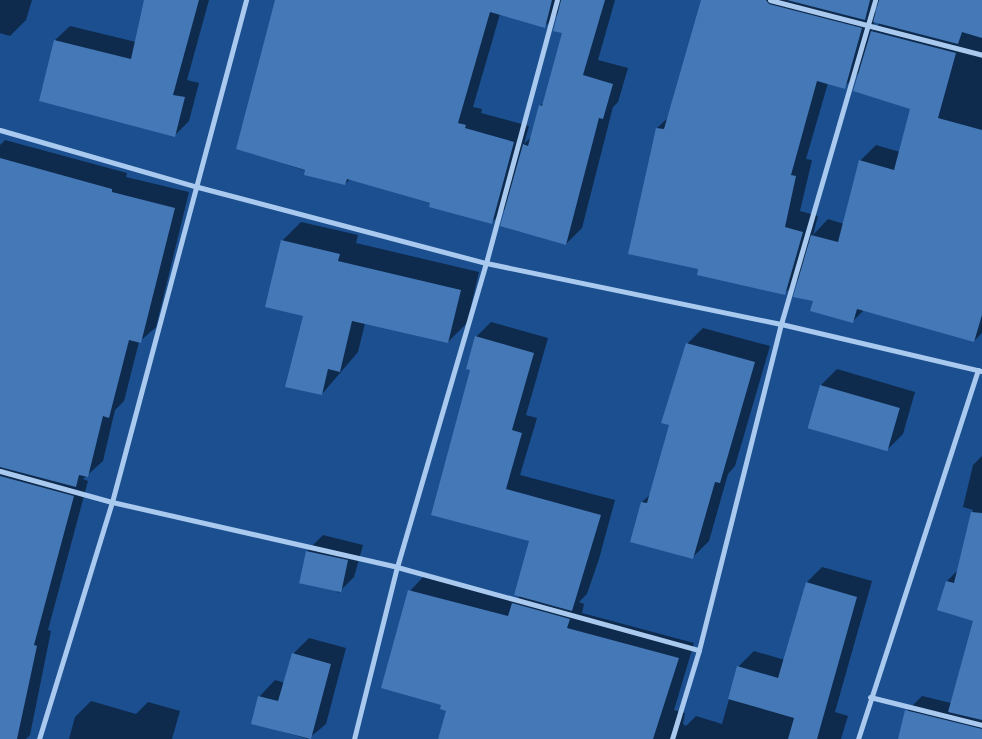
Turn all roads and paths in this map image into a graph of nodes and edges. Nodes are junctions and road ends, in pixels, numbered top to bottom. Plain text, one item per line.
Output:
1 (246, 0) edge
2 (557, 0) edge
3 (770, 0) edge
4 (875, 0) edge
5 (867, 28) junction
6 (982, 55) edge
7 (0, 130) edge
8 (198, 186) junction
9 (486, 263) junction
10 (780, 324) junction
11 (980, 371) edge
12 (0, 471) edge
13 (112, 502) junction
14 (397, 567) junction
15 (699, 650) junction
16 (870, 697) junction
17 (982, 725) edge
18 (39, 739) edge
19 (354, 739) edge
20 (672, 739) edge
21 (858, 739) edge

1 - 8 street
2 - 9 street
3 - 5 street
4 - 5 street
5 - 6 street
5 - 10 street
7 - 8 street
8 - 9 street
8 - 13 street
9 - 10 street
9 - 14 street
10 - 11 street
10 - 15 street
11 - 16 street
12 - 13 street
13 - 14 street
13 - 18 street
14 - 15 street
14 - 19 street
15 - 20 street
16 - 17 street
16 - 21 street

